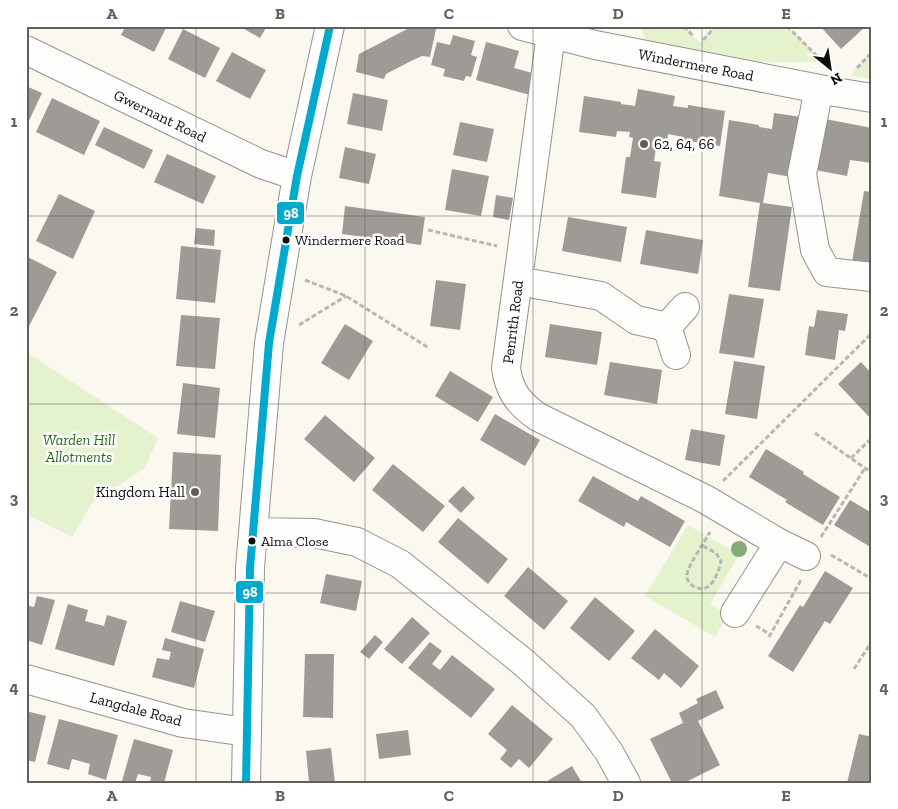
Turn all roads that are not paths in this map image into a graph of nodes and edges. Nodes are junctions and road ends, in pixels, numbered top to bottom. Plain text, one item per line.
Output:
1 (330, 26) edge
2 (522, 26) edge
3 (551, 34) junction
4 (598, 35) edge
5 (26, 50) edge
6 (822, 77) junction
7 (872, 98) edge
8 (297, 176) junction
9 (872, 277) edge
10 (518, 281) junction
11 (676, 355) dead end
12 (253, 532) junction
13 (779, 543) junction
14 (817, 548) road end
15 (735, 613) dead end
16 (26, 679) edge
17 (247, 732) junction
18 (246, 783) edge
19 (626, 783) edge

1 - 8 street
2 - 3 street, Windermere Road
3 - 4 street, Windermere Road
3 - 10 street, Penrith Road
4 - 6 street, Windermere Road
5 - 8 street, Gwernant Road
6 - 7 street, Windermere Road
6 - 9 street
8 - 12 street
10 - 11 street
10 - 13 street, Penrith Road
12 - 17 street
12 - 19 street
13 - 14 street, Penrith Road
13 - 15 street
16 - 17 street, Langdale Road
17 - 18 street

